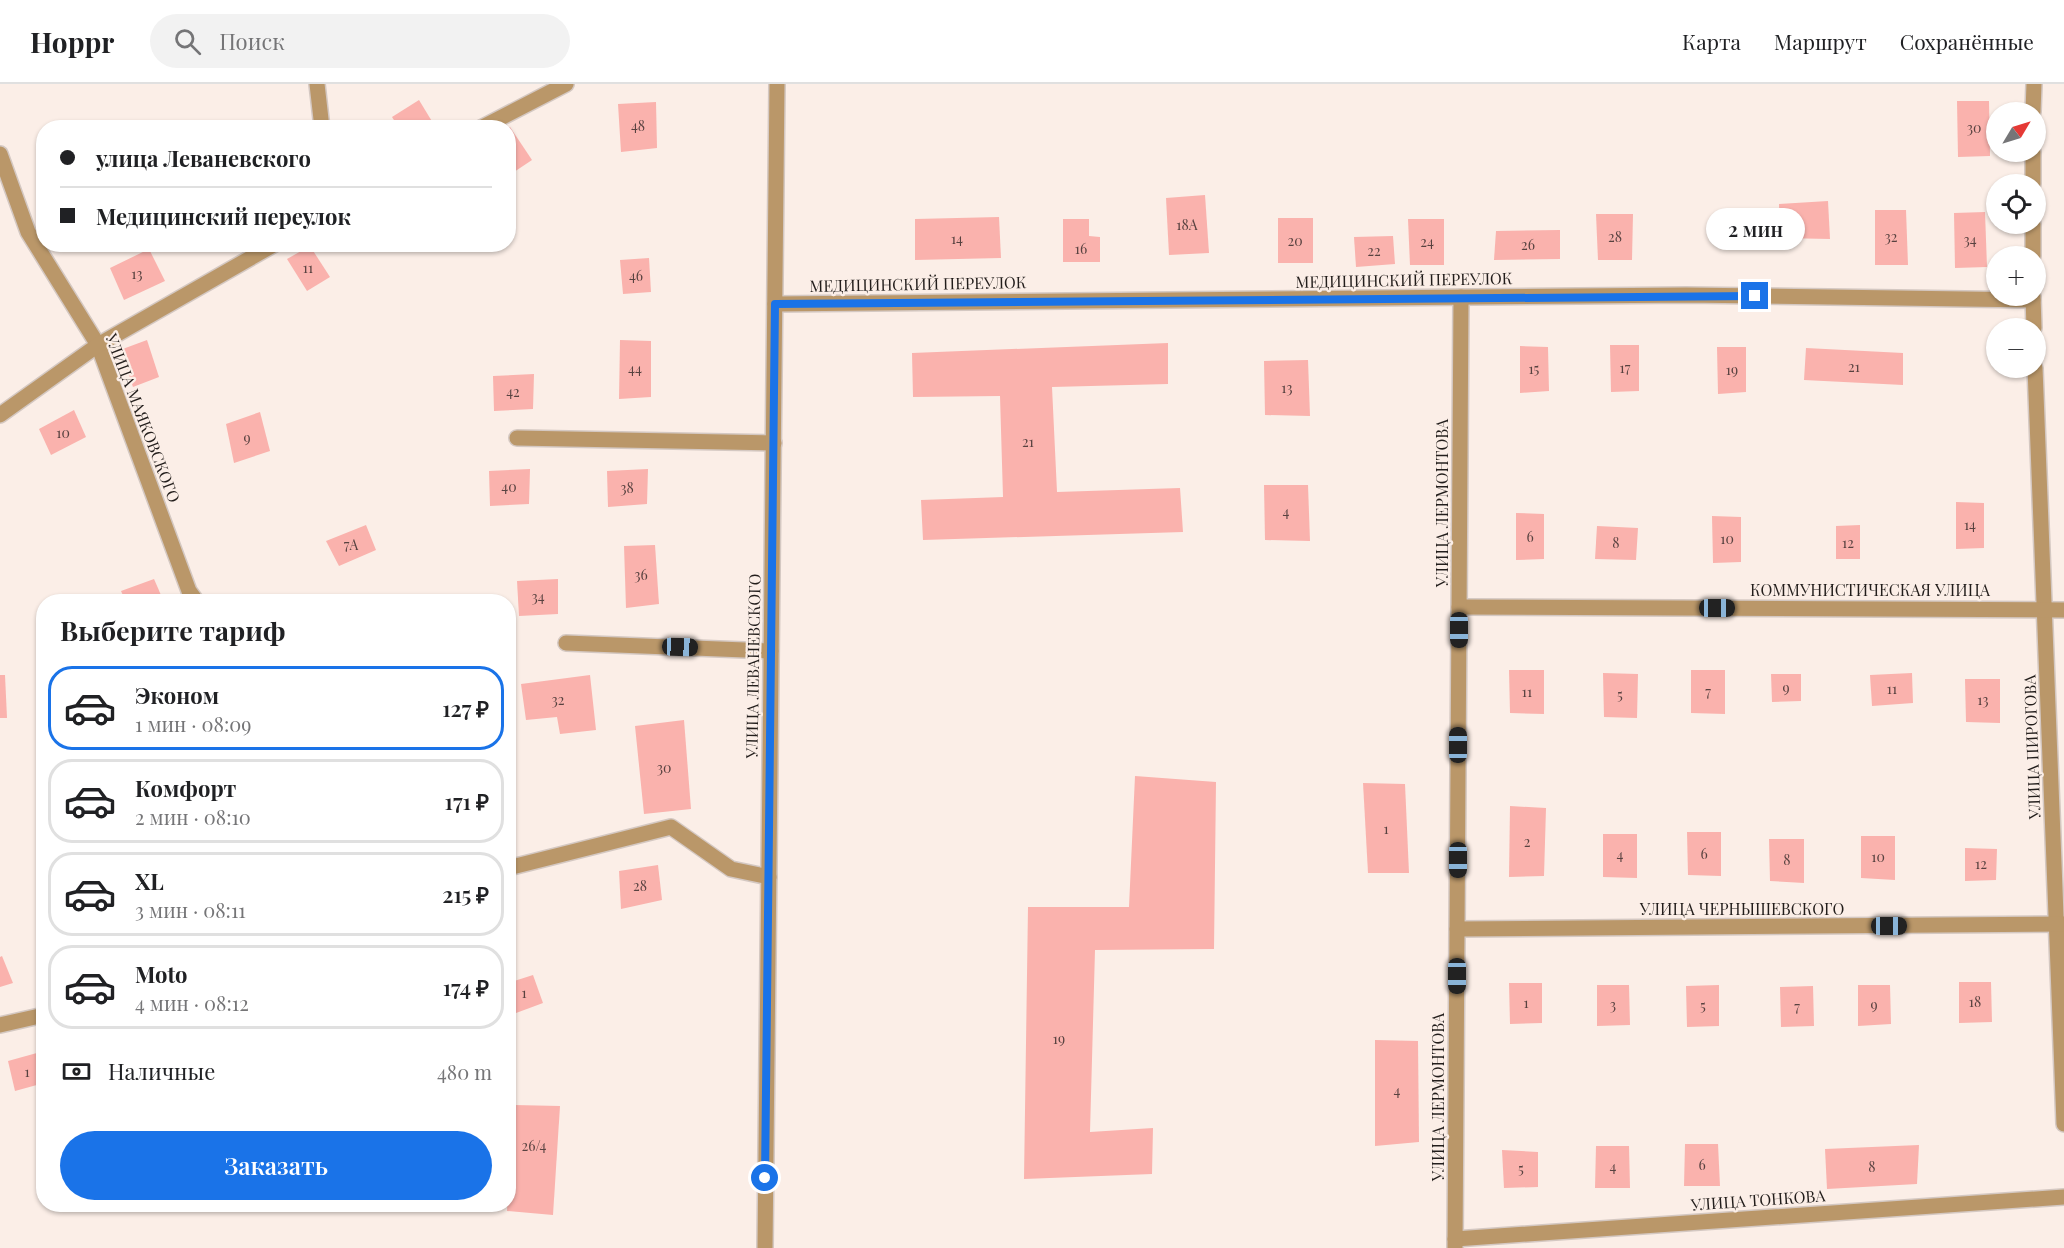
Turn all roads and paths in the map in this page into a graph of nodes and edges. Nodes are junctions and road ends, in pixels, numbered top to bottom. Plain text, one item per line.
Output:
1 (318, 84) edge
2 (566, 84) edge
3 (777, 84) edge
4 (2034, 84) edge
5 (2033, 102) edge
6 (321, 120) edge
7 (496, 120) edge
8 (0, 154) edge
9 (36, 245) edge
10 (40, 252) edge
11 (261, 252) edge
12 (1461, 297) junction
13 (1986, 298) edge
14 (775, 304) junction
15 (98, 345) junction
16 (2035, 378) edge
17 (0, 415) edge
18 (517, 438) dead end
19 (774, 443) junction
20 (191, 594) edge
21 (1459, 607) junction
22 (2044, 609) junction
23 (2064, 610) edge
24 (566, 643) dead end
25 (771, 651) junction
26 (516, 866) edge
27 (769, 877) junction
28 (2060, 924) edge
29 (1457, 929) junction
30 (36, 1017) edge
31 (0, 1025) edge
32 (2064, 1124) edge
33 (2064, 1197) edge
34 (1455, 1244) edge
35 (765, 1248) edge

1 - 6 street
2 - 7 street
3 - 14 street, УЛИЦА ЛЕВАНЕВСКОГО
4 - 5 street
8 - 9 street, УЛИЦА МАЯКОВСКОГО
10 - 15 street, УЛИЦА МАЯКОВСКОГО
11 - 15 street
12 - 13 street, МЕДИЦИНСКИЙ ПЕРЕУЛОК
12 - 14 street, МЕДИЦИНСКИЙ ПЕРЕУЛОК
12 - 21 street, УЛИЦА ЛЕРМОНТОВА
14 - 19 street, УЛИЦА ЛЕВАНЕВСКОГО
15 - 17 street
15 - 20 street, УЛИЦА МАЯКОВСКОГО
16 - 22 street, УЛИЦА ПИРОГОВА
18 - 19 street
19 - 25 street, УЛИЦА ЛЕВАНЕВСКОГО
21 - 22 street, КОММУНИСТИЧЕСКАЯ УЛИЦА
21 - 29 street, УЛИЦА ЛЕРМОНТОВА
22 - 23 street, КОММУНИСТИЧЕСКАЯ УЛИЦА
22 - 28 street, УЛИЦА ПИРОГОВА
24 - 25 street
25 - 27 street, УЛИЦА ЛЕВАНЕВСКОГО
26 - 27 street
27 - 35 street, УЛИЦА ЛЕВАНЕВСКОГО
28 - 29 street, УЛИЦА ЧЕРНЫШЕВСКОГО
28 - 32 street, УЛИЦА ПИРОГОВА
29 - 34 street, УЛИЦА ЛЕРМОНТОВА
30 - 31 street
33 - 34 street, УЛИЦА ТОНКОВА

